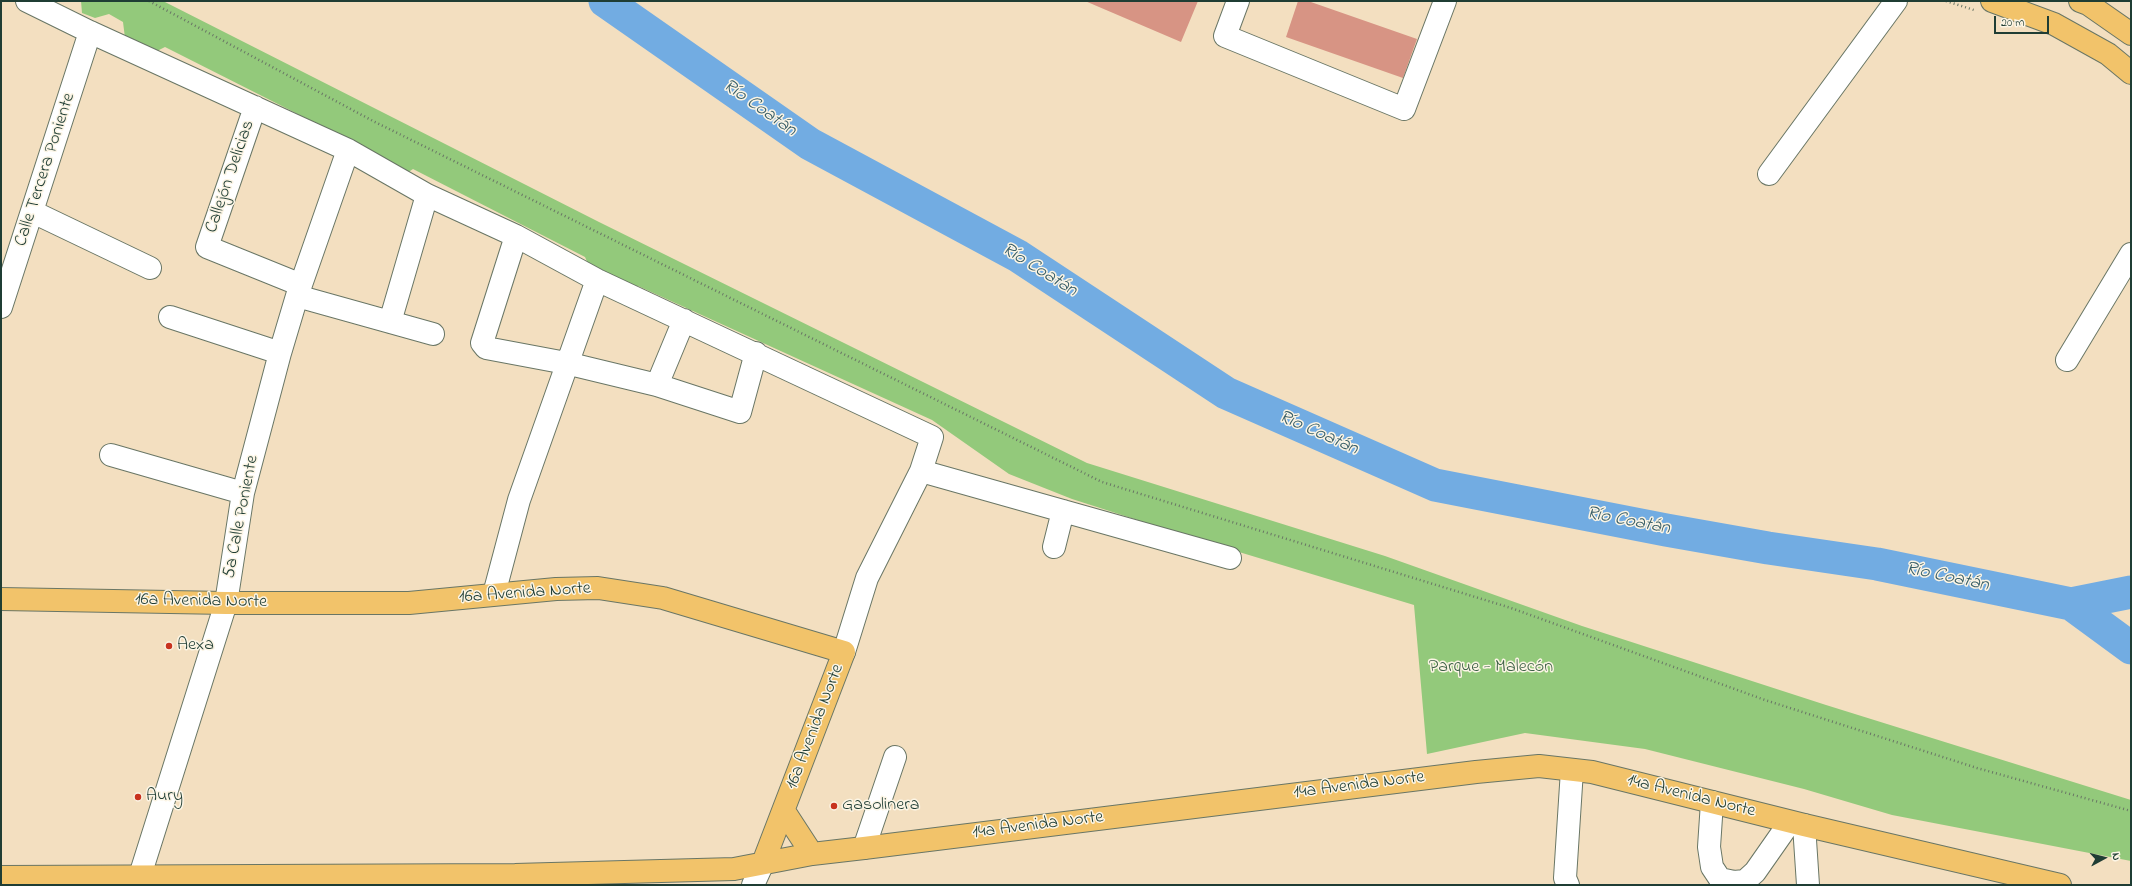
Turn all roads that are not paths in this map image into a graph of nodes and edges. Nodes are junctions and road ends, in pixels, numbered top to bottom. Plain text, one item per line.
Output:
1 (27, 1) edge
2 (1238, 1) edge
3 (1445, 1) edge
4 (1896, 1) edge
5 (1992, 1) edge
6 (2080, 1) edge
7 (90, 32) junction
8 (2131, 34) edge
9 (2131, 72) edge
10 (255, 106) junction
11 (348, 150) junction
12 (1769, 174) dead end
13 (428, 195) junction
14 (33, 212) junction
15 (516, 236) junction
16 (2131, 254) edge
17 (150, 268) dead end
18 (597, 280) junction
19 (299, 291) junction
20 (1, 307) edge
21 (170, 317) dead end
22 (684, 320) junction
23 (390, 322) junction
24 (433, 334) dead end
25 (280, 353) junction
26 (756, 353) junction
27 (2067, 360) dead end
28 (566, 364) junction
29 (657, 385) junction
30 (111, 456) dead end
31 (920, 471) junction
32 (243, 493) junction
33 (1063, 511) junction
34 (1054, 547) dead end
35 (1230, 558) dead end
36 (494, 594) junction
37 (1, 599) edge
38 (226, 603) junction
39 (844, 652) junction
40 (895, 757) dead end
41 (1572, 770) junction
42 (1712, 802) junction
43 (784, 811) junction
44 (1797, 824) junction
45 (864, 848) junction
46 (812, 854) junction
47 (763, 863) junction
48 (1, 877) edge
49 (401, 880) edge
50 (516, 880) edge
51 (138, 881) edge
52 (753, 885) edge
53 (1568, 885) edge
54 (1808, 885) edge
55 (2060, 885) edge

1 - 7 street
2 - 3 street
4 - 12 street
5 - 9 main road
6 - 8 main road
7 - 10 street
7 - 14 street, Calle Tercera Poniente
10 - 11 street
10 - 19 street, Callejón Delicias
11 - 13 street
11 - 19 street, 5a Calle Poniente
13 - 15 street
13 - 23 street
14 - 17 street
14 - 20 street, Calle Tercera Poniente
15 - 18 street
15 - 28 street
16 - 27 street
18 - 22 street
18 - 28 street
19 - 23 street
19 - 25 street, 5a Calle Poniente
21 - 25 street
22 - 26 street
22 - 29 street
23 - 24 street
25 - 32 street, 5a Calle Poniente
26 - 29 street
26 - 31 street
28 - 29 street
28 - 36 street
30 - 32 street
31 - 33 street
31 - 39 street
32 - 38 street, 5a Calle Poniente
33 - 34 street
33 - 35 street
36 - 38 main road, 16a Avenida Norte
36 - 39 main road, 16a Avenida Norte
37 - 38 main road, 16a Avenida Norte
38 - 51 street, 5a Calle Poniente
39 - 43 main road, 16a Avenida Norte
40 - 45 street
41 - 42 main road, 14a Avenida Norte
41 - 45 main road, 14a Avenida Norte
41 - 53 street
42 - 44 main road, 14a Avenida Norte
42 - 44 street
43 - 46 main road, 16a Avenida Norte
43 - 47 main road
44 - 54 street
44 - 55 main road, 14a Avenida Norte
45 - 46 main road, 14a Avenida Norte
46 - 47 main road, 14a Avenida Norte
47 - 50 main road, 14a Avenida Norte
47 - 52 street
48 - 51 main road, 14a Avenida Norte
49 - 50 main road, 14a Avenida Norte
49 - 51 main road, 14a Avenida Norte

